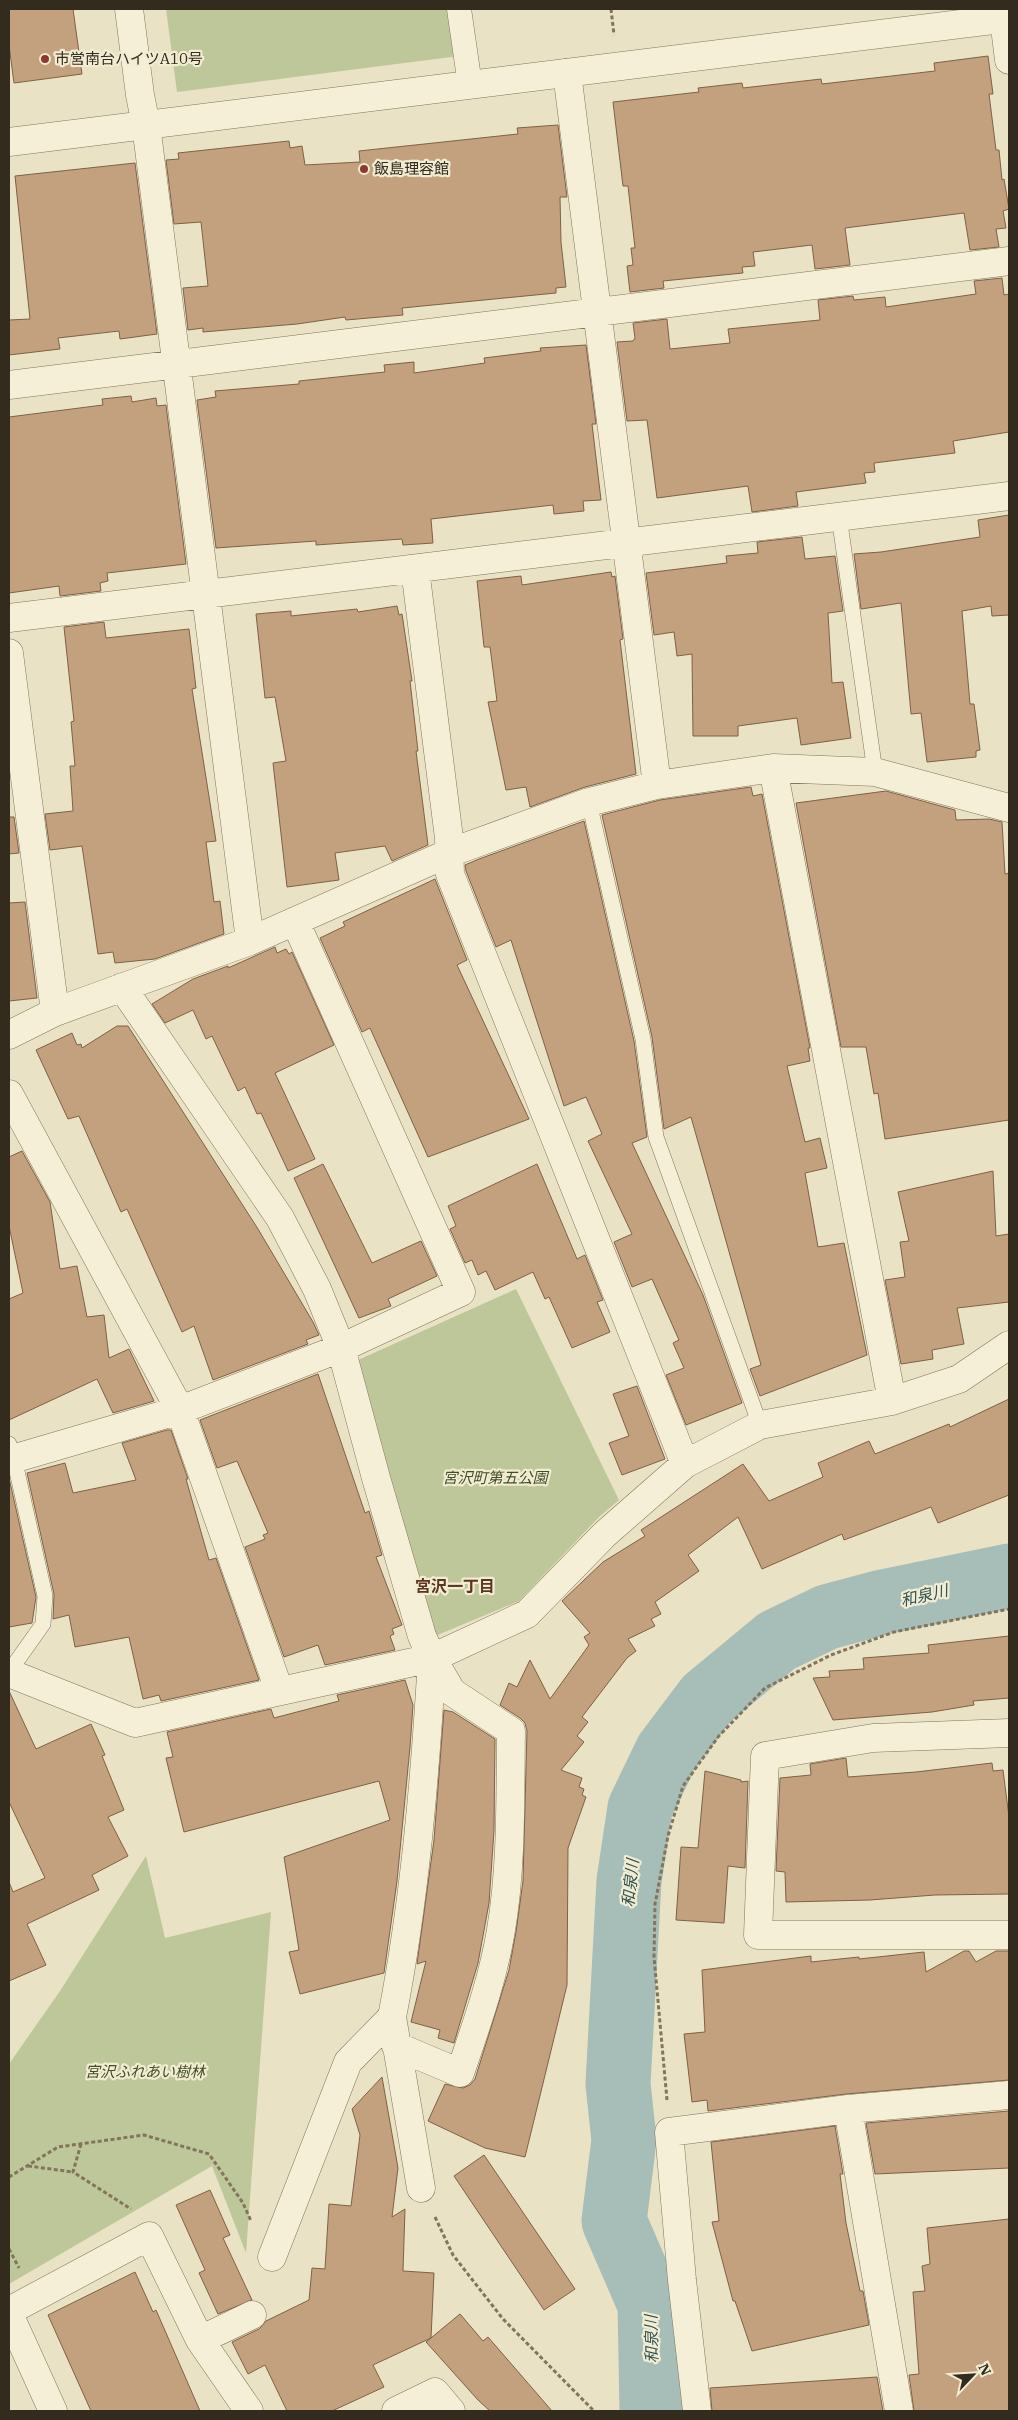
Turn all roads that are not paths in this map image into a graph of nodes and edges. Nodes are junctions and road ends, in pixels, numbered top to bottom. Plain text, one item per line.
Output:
1 (129, 9) edge
2 (459, 9) edge
3 (1007, 19) edge
4 (1009, 60) edge
5 (567, 73) junction
6 (470, 85) junction
7 (146, 125) junction
8 (9, 142) edge
9 (1009, 261) edge
10 (597, 312) junction
11 (177, 364) junction
12 (9, 384) edge
13 (1009, 496) edge
14 (839, 516) junction
15 (626, 543) junction
16 (415, 570) junction
17 (206, 594) junction
18 (9, 618) edge
19 (9, 653) edge
20 (773, 768) junction
21 (875, 772) junction
22 (656, 785) junction
23 (589, 802) junction
24 (1009, 808) edge
25 (449, 853) junction
26 (296, 921) junction
27 (250, 941) junction
28 (122, 987) junction
29 (55, 1012) junction
30 (9, 1035) edge
31 (9, 1094) edge
32 (1009, 1345) edge
33 (341, 1348) junction
34 (892, 1402) junction
35 (180, 1410) junction
36 (760, 1425) junction
37 (11, 1454) edge
38 (685, 1464) junction
39 (432, 1658) junction
40 (9, 1672) edge
41 (279, 1690) junction
42 (1009, 1733) edge
43 (1009, 1935) edge
44 (392, 2017) junction
45 (396, 2046) junction
46 (1009, 2095) edge
47 (848, 2109) junction
48 (421, 2188) road end
49 (274, 2250) road end
50 (9, 2313) edge
51 (252, 2315) dead end
52 (200, 2340) junction
53 (53, 2411) edge
54 (249, 2411) edge
55 (396, 2411) edge
56 (451, 2411) edge
57 (698, 2411) edge
58 (899, 2411) edge

1 - 7 street
2 - 6 street
3 - 4 street
3 - 5 street
5 - 6 street
5 - 10 street
6 - 7 street
7 - 8 street
7 - 11 street
9 - 10 street
10 - 11 street
10 - 15 street
11 - 12 street
11 - 17 street
13 - 14 street
14 - 15 street
14 - 21 lane
15 - 16 street
15 - 22 street
16 - 17 street
16 - 25 street
17 - 18 street
17 - 27 street
19 - 29 street
20 - 21 street
20 - 22 street
20 - 34 street
21 - 24 street
22 - 23 street
23 - 25 street
23 - 36 lane
25 - 26 street
25 - 38 street
26 - 27 street
26 - 33 street
27 - 28 street
28 - 29 street
28 - 33 street
29 - 30 street
31 - 35 street
32 - 34 street
33 - 35 street
33 - 39 street
34 - 36 street
35 - 37 street
35 - 41 street
36 - 38 street
37 - 40 lane
38 - 39 street
39 - 41 street
39 - 44 street
39 - 45 street
40 - 41 street
42 - 43 street
44 - 45 street
44 - 49 street
45 - 48 street
46 - 47 street
47 - 57 street
47 - 58 street
50 - 52 street
50 - 53 street
51 - 52 street
52 - 54 street
55 - 56 street

